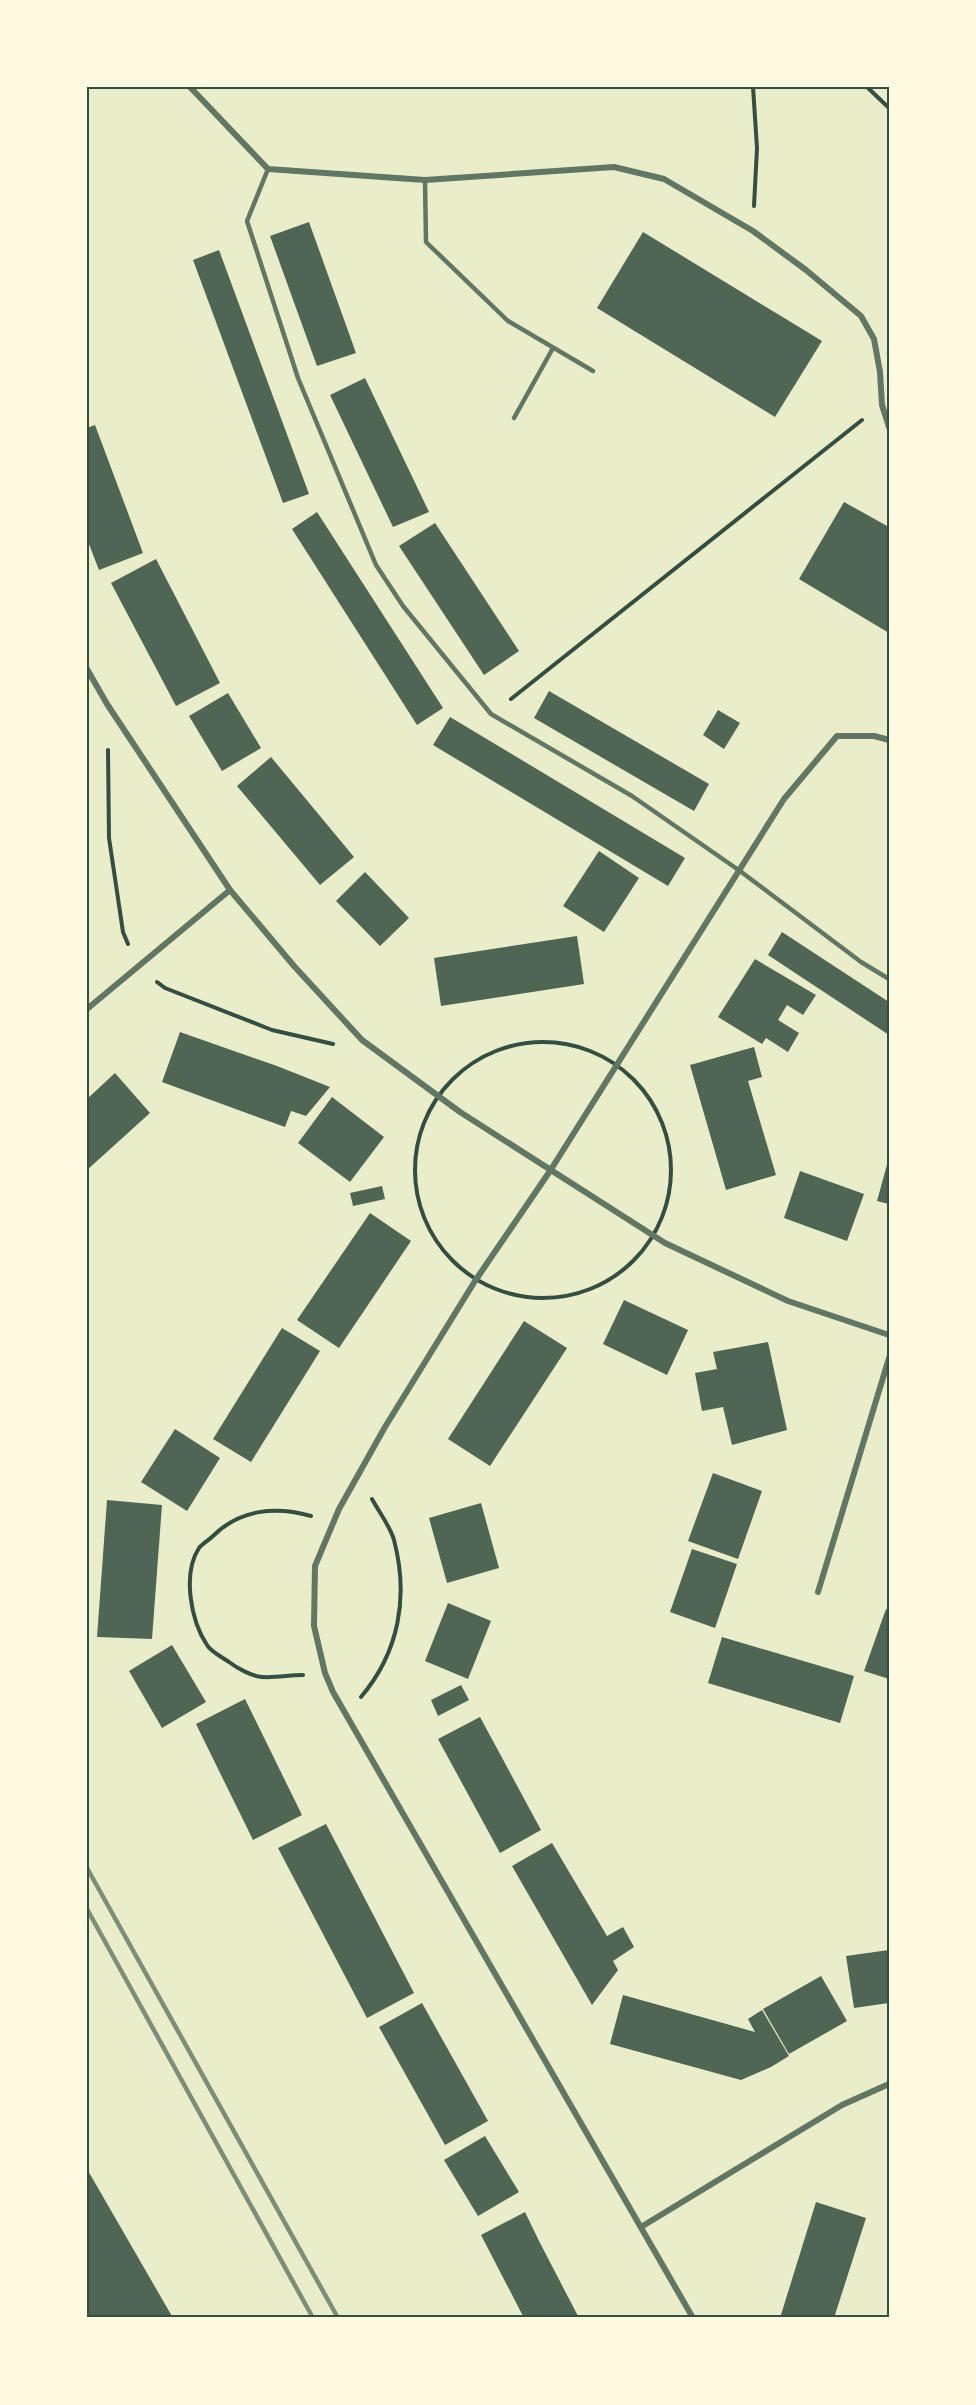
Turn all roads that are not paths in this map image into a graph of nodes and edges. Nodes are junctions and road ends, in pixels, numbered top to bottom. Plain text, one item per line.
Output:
1 (190, 87) edge
2 (268, 169) junction
3 (425, 180) junction
4 (553, 348) junction
5 (593, 370) dead end
6 (514, 417) dead end
7 (889, 426) edge
8 (87, 669) edge
9 (889, 740) edge
10 (740, 871) junction
11 (230, 890) junction
12 (889, 979) edge
13 (87, 1009) edge
14 (550, 1171) junction
15 (889, 1335) edge
16 (889, 1358) edge
17 (818, 1592) dead end
18 (889, 2084) edge
19 (641, 2227) junction
20 (693, 2318) edge

1 - 2 street
2 - 3 street
2 - 10 lane
3 - 4 lane
3 - 7 street
4 - 5 lane
4 - 6 lane
8 - 11 street
9 - 10 street
10 - 12 lane
10 - 14 street
11 - 13 street
11 - 14 street
14 - 15 street
14 - 19 street
16 - 17 street
18 - 19 street
19 - 20 street

